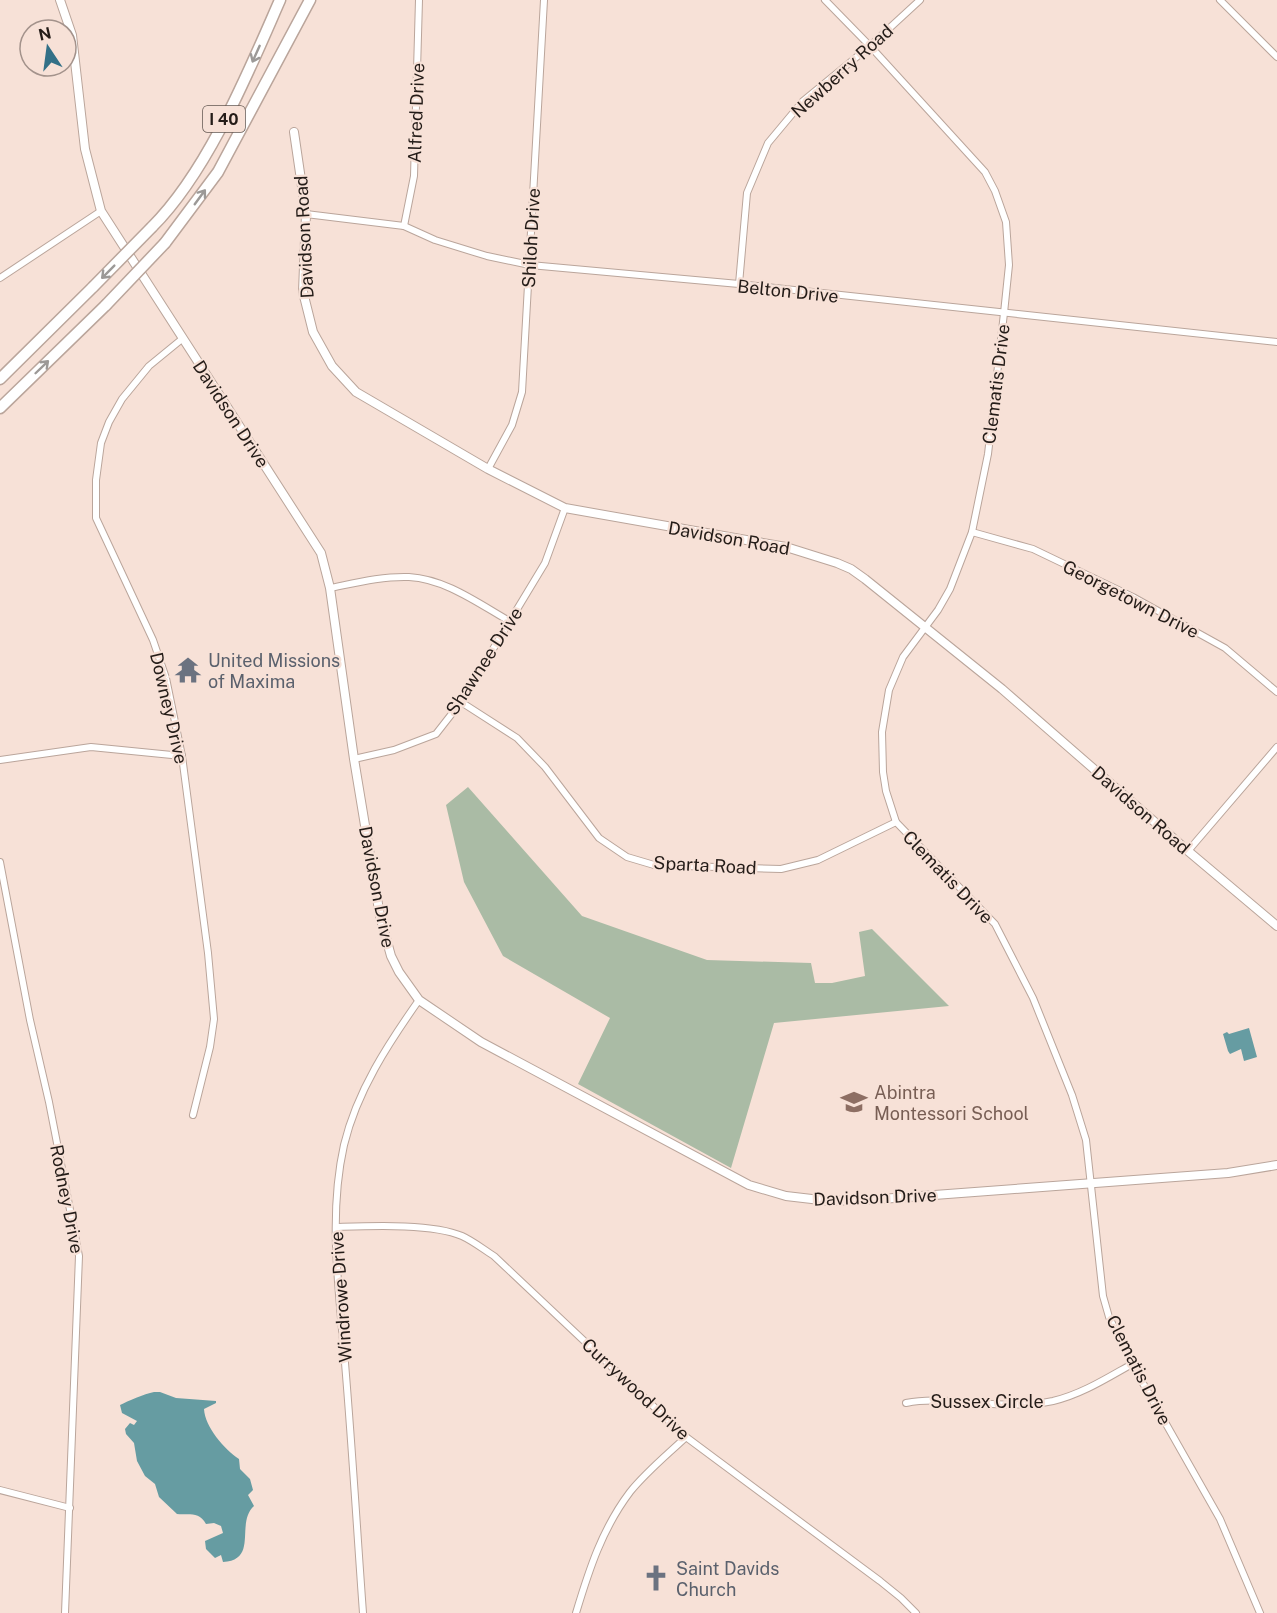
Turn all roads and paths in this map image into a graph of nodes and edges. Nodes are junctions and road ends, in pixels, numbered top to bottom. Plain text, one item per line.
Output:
1 (60, 0) edge
2 (280, 0) edge
3 (302, 0) edge
4 (310, 0) edge
5 (419, 0) edge
6 (544, 0) edge
7 (825, 0) edge
8 (920, 0) edge
9 (1220, 0) edge
10 (870, 46) junction
11 (1277, 57) edge
12 (266, 80) junction
13 (294, 132) dead end
14 (101, 212) junction
15 (306, 214) junction
16 (404, 225) junction
17 (530, 265) junction
18 (0, 278) edge
19 (738, 284) junction
20 (1004, 313) junction
21 (182, 339) junction
22 (1277, 342) edge
23 (0, 379) edge
24 (0, 408) edge
25 (488, 469) junction
26 (565, 508) junction
27 (972, 532) junction
28 (330, 588) junction
29 (511, 622) junction
30 (925, 627) junction
31 (1277, 692) edge
32 (461, 702) junction
33 (1277, 747) edge
34 (182, 756) junction
35 (0, 759) edge
36 (354, 759) junction
37 (896, 822) junction
38 (1188, 850) junction
39 (0, 862) edge
40 (1277, 926) edge
41 (419, 1000) junction
42 (193, 1115) dead end
43 (1277, 1165) edge
44 (1090, 1184) junction
45 (336, 1227) junction
46 (1132, 1364) junction
47 (906, 1402) dead end
48 (686, 1437) junction
49 (0, 1490) edge
50 (70, 1508) junction
51 (66, 1613) edge
52 (363, 1613) edge
53 (576, 1613) edge
54 (916, 1613) edge
55 (1260, 1613) edge

1 - 14 street, Davidson Drive
2 -> 23 highway, I 40, bridge
3 - 12 highway, I 40
4 - 12 highway
5 - 16 street, Alfred Drive
6 - 17 street, Shiloh Drive
7 - 10 street, Clematis Drive
8 - 10 street, Newberry Road
9 - 11 street
10 - 19 street, Newberry Road
10 - 20 street, Clematis Drive
24 -> 12 highway, I 40, bridge
13 - 15 street, Davidson Road
14 - 18 street
14 - 21 street, Davidson Drive
15 - 16 street, Belton Drive
15 - 25 street, Davidson Road
16 - 17 street, Belton Drive
17 - 19 street, Belton Drive
17 - 25 street, Shiloh Drive
19 - 20 street, Belton Drive
20 - 22 street, Belton Drive
20 - 27 street, Clematis Drive
21 - 28 street, Davidson Drive
21 - 34 street, Downey Drive
25 - 26 street, Davidson Road
26 - 29 street, Shawnee Drive
26 - 30 street, Davidson Road
27 - 30 street, Clematis Drive
27 - 31 street, Georgetown Drive
28 - 29 street
28 - 36 street, Davidson Drive
29 - 32 street, Shawnee Drive
30 - 37 street, Clematis Drive
30 - 38 street, Davidson Road
32 - 36 street, Shawnee Drive
32 - 37 street, Sparta Road
33 - 38 street
34 - 35 street
34 - 42 street, Downey Drive
36 - 41 street, Davidson Drive
37 - 44 street, Clematis Drive
38 - 40 street, Davidson Road
39 - 50 street, Rodney Drive
41 - 44 street, Davidson Drive
41 - 45 street, Windrowe Drive
43 - 44 street, Davidson Drive
44 - 46 street, Clematis Drive
45 - 48 street, Currywood Drive
45 - 52 street, Windrowe Drive
46 - 47 street, Sussex Circle
46 - 55 street, Clematis Drive
48 - 53 street
48 - 54 street, Currywood Drive
49 - 50 street
50 - 51 street, Rodney Drive

